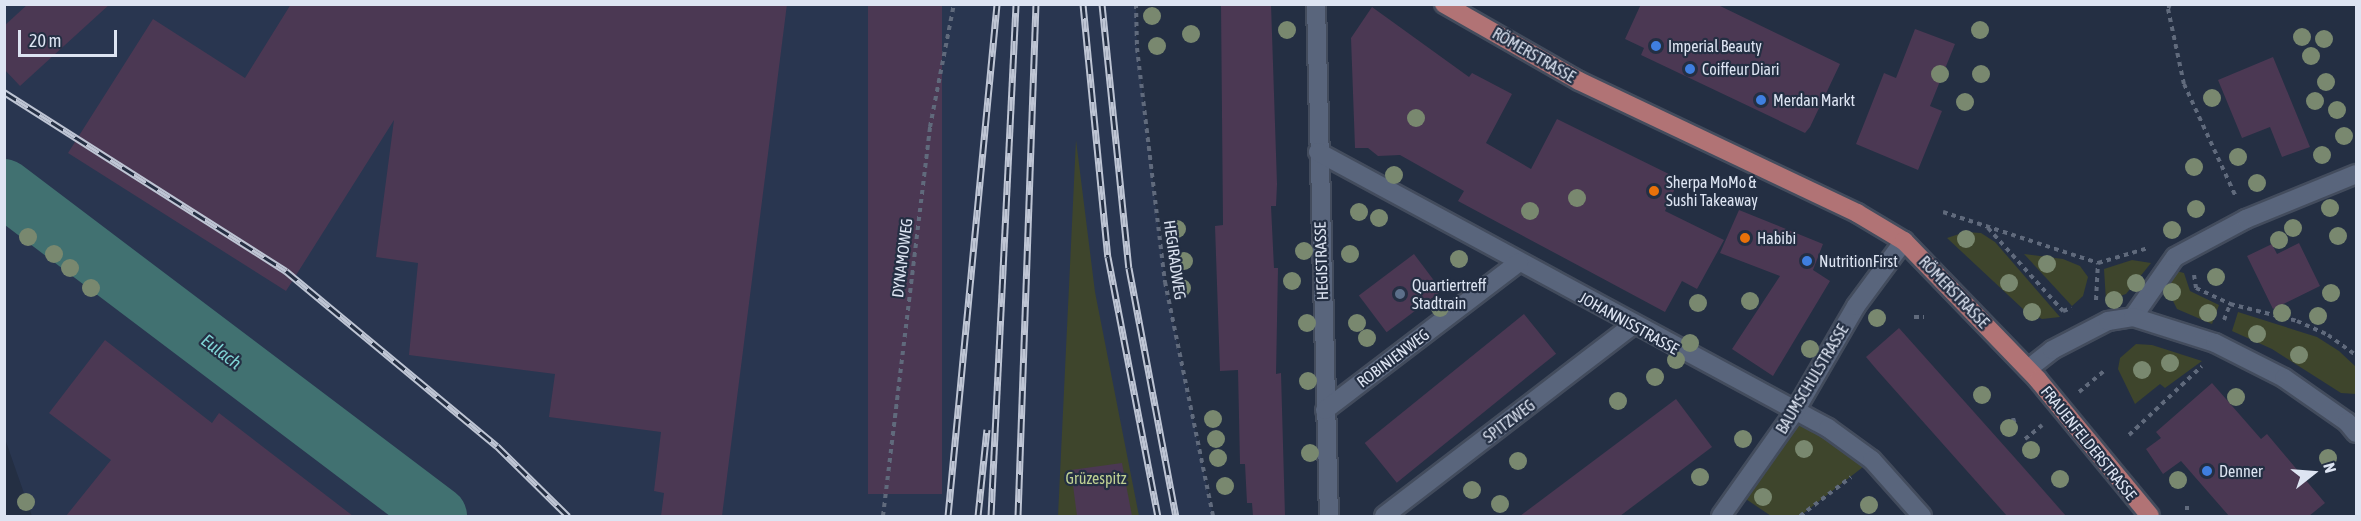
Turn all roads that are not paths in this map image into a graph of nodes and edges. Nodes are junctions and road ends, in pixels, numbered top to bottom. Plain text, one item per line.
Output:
1 (1316, 4) edge
2 (1444, 4) edge
3 (1318, 153) junction
4 (2356, 174) edge
5 (1904, 241) junction
6 (1519, 262) junction
7 (2133, 317) junction
8 (1633, 325) junction
9 (2028, 369) junction
10 (1325, 410) junction
11 (1794, 413) junction
12 (2353, 423) edge
13 (1329, 516) edge
14 (1384, 516) edge
15 (1721, 516) edge
16 (1922, 516) edge
17 (2150, 516) edge

1 - 3 street, HEGISTRASSE
2 - 5 main road, RÖMERSTRASSE
3 - 6 street, JOHANNISSTRASSE
3 - 10 street, HEGISTRASSE
4 - 7 street
5 - 9 main road, RÖMERSTRASSE
5 - 11 street, BAUMSCHULSTRASSE
6 - 8 street, JOHANNISSTRASSE
6 - 10 street, ROBINIENWEG
7 - 9 street
7 - 12 street
8 - 11 street, JOHANNISSTRASSE
8 - 14 street, SPITZWEG
9 - 17 main road, FRAUENFELDERSTRASSE
10 - 13 street, HEGISTRASSE
11 - 15 street, BAUMSCHULSTRASSE
11 - 16 street, JOHANNISSTRASSE

